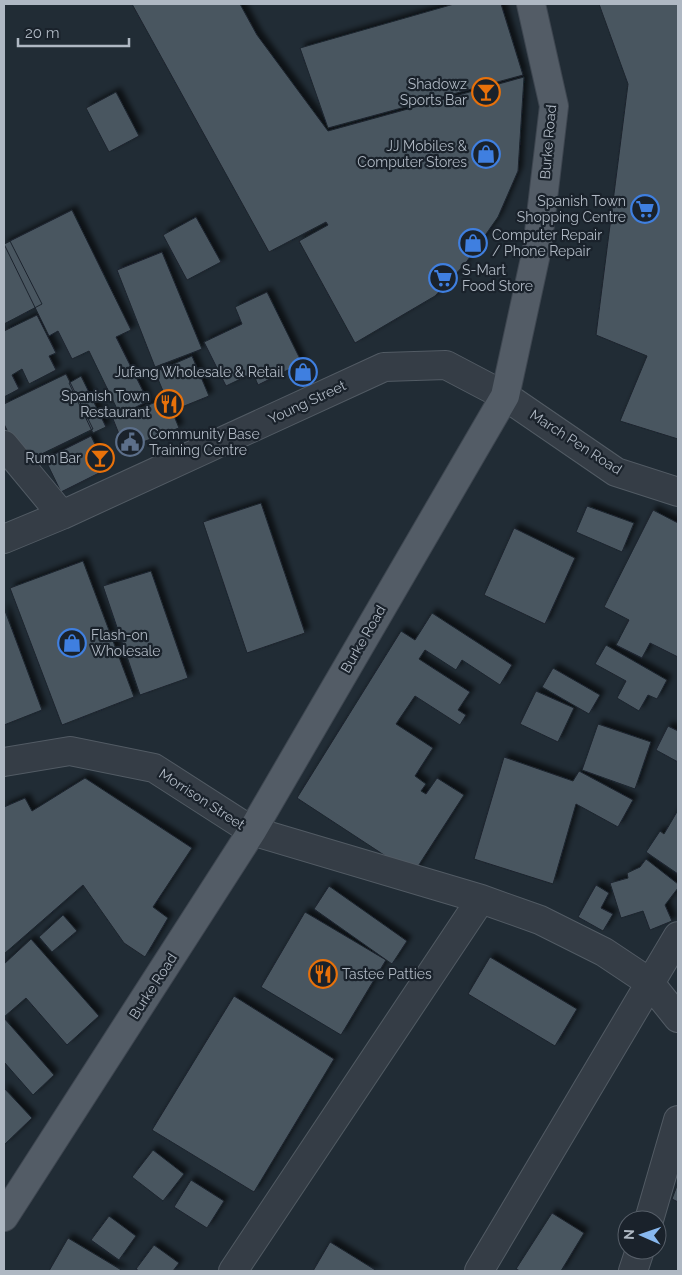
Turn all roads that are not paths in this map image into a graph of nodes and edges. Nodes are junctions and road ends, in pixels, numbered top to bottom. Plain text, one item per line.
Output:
1 (530, 4) edge
2 (505, 396) junction
3 (4, 446) edge
4 (678, 492) edge
5 (62, 515) junction
6 (4, 539) edge
7 (4, 762) edge
8 (252, 832) junction
9 (481, 899) junction
10 (678, 936) edge
11 (649, 982) junction
12 (678, 1018) edge
13 (678, 1120) edge
14 (651, 1210) edge
15 (4, 1217) edge
16 (232, 1271) edge
17 (479, 1271) edge

1 - 2 main road, Burke Road
2 - 4 street, March Pen Road
2 - 5 street, Young Street
2 - 8 main road, Burke Road
3 - 5 street
5 - 6 street, Young Street
7 - 8 street, Morrison Street
8 - 9 street, Morrison Street
8 - 15 main road, Burke Road
9 - 11 street, Morrison Street
9 - 16 street
10 - 11 street
11 - 12 street, Morrison Street
11 - 17 street
13 - 14 street

